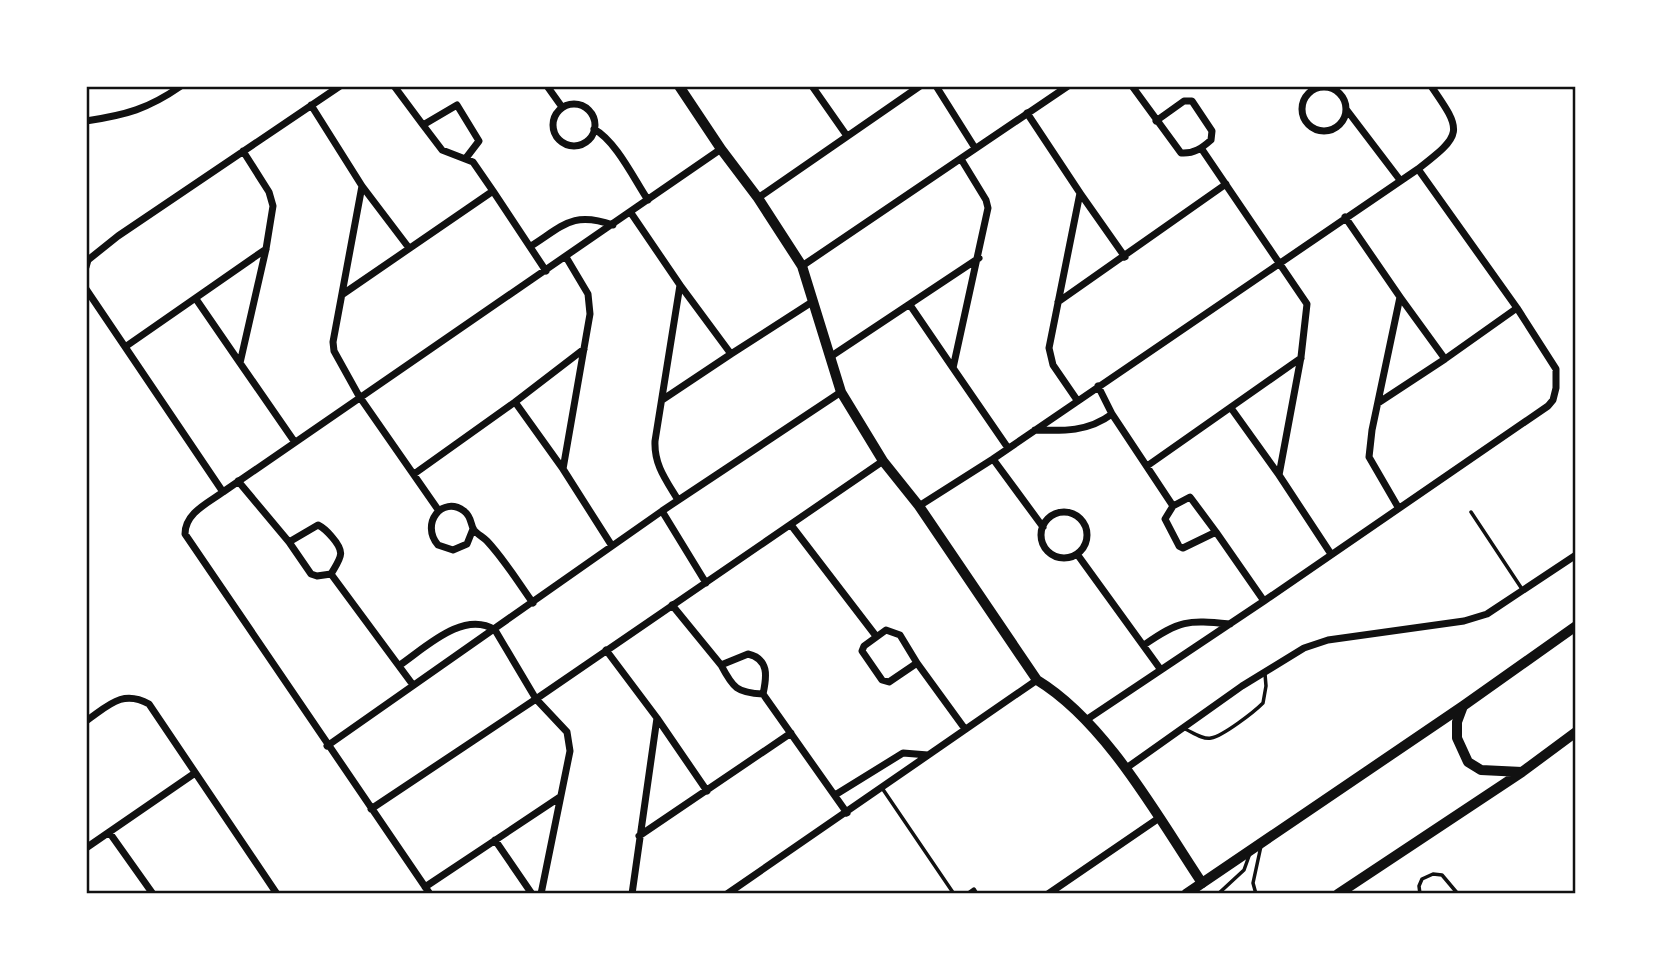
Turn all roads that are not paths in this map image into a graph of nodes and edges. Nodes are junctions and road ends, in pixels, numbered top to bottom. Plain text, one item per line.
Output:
1 (181, 86) edge
2 (340, 86) edge
3 (394, 86) edge
4 (547, 86) edge
5 (679, 86) edge
6 (812, 86) edge
7 (936, 86) edge
8 (1068, 86) edge
9 (1132, 86) edge
10 (1431, 86) edge
11 (915, 87) edge
12 (1310, 88) edge
13 (170, 90) edge
14 (311, 105) junction
15 (562, 107) junction
16 (1346, 110) junction
17 (1027, 114) junction
18 (86, 121) edge
19 (1156, 121) junction
20 (423, 125) junction
21 (594, 129) junction
22 (847, 136) junction
23 (975, 148) junction
24 (721, 149) junction
25 (1201, 149) junction
26 (243, 151) junction
27 (466, 158) junction
28 (961, 159) junction
29 (1418, 169) junction
30 (1400, 180) junction
31 (1226, 184) junction
32 (362, 186) junction
33 (493, 191) junction
34 (1080, 193) junction
35 (758, 198) junction
36 (649, 200) junction
37 (631, 213) junction
38 (1345, 217) junction
39 (613, 225) junction
40 (531, 246) junction
41 (410, 248) junction
42 (266, 249) junction
43 (566, 257) junction
44 (1125, 257) junction
45 (979, 258) junction
46 (1278, 263) junction
47 (802, 266) junction
48 (86, 267) edge
49 (546, 271) junction
50 (680, 285) junction
51 (86, 289) edge
52 (343, 294) junction
53 (1400, 297) junction
54 (196, 299) junction
55 (812, 302) junction
56 (1057, 302) junction
57 (910, 305) junction
58 (1517, 308) junction
59 (125, 347) junction
60 (584, 349) junction
61 (731, 354) junction
62 (830, 357) junction
63 (1301, 357) junction
64 (1444, 359) junction
65 (240, 363) junction
66 (953, 368) junction
67 (1098, 386) junction
68 (841, 392) junction
69 (359, 396) junction
70 (662, 400) junction
71 (1077, 400) junction
72 (515, 402) junction
73 (1378, 404) junction
74 (1231, 408) junction
75 (1112, 414) junction
76 (1034, 430) junction
77 (294, 441) junction
78 (1008, 448) junction
79 (993, 459) junction
80 (883, 461) junction
81 (1147, 466) junction
82 (563, 469) junction
83 (414, 474) junction
84 (1279, 475) junction
85 (238, 481) junction
86 (223, 492) junction
87 (678, 500) junction
88 (919, 506) junction
89 (1173, 506) junction
90 (1398, 507) junction
91 (439, 511) junction
92 (662, 511) junction
93 (1471, 512) dead end
94 (791, 525) junction
95 (1042, 527) junction
96 (473, 529) junction
97 (1216, 532) junction
98 (289, 542) junction
99 (612, 546) junction
100 (1077, 554) junction
101 (1332, 554) junction
102 (1576, 555) edge
103 (331, 574) junction
104 (706, 583) junction
105 (1523, 591) junction
106 (1264, 601) junction
107 (533, 603) junction
108 (672, 605) junction
109 (1230, 624) junction
110 (1576, 626) edge
111 (495, 630) junction
112 (876, 636) junction
113 (1144, 645) junction
114 (606, 650) junction
115 (917, 663) junction
116 (400, 664) junction
117 (721, 665) junction
118 (1161, 670) junction
119 (1265, 674) junction
120 (1037, 680) junction
121 (413, 685) junction
122 (763, 694) junction
123 (536, 699) junction
124 (1463, 706) junction
125 (657, 718) junction
126 (1086, 720) junction
127 (86, 721) edge
128 (965, 729) junction
129 (1183, 729) junction
130 (1576, 732) edge
131 (791, 733) junction
132 (327, 746) junction
133 (928, 755) junction
134 (1125, 769) junction
135 (1522, 772) junction
136 (195, 773) junction
137 (882, 788) junction
138 (707, 791) junction
139 (835, 795) junction
140 (560, 797) junction
141 (371, 809) junction
142 (847, 813) junction
143 (1159, 818) junction
144 (109, 832) junction
145 (639, 836) junction
146 (495, 840) junction
147 (1261, 843) junction
148 (86, 848) edge
149 (1250, 851) junction
150 (1202, 883) junction
151 (427, 891) edge
152 (153, 894) edge
153 (277, 894) edge
154 (532, 894) edge
155 (541, 894) edge
156 (632, 894) edge
157 (727, 894) edge
158 (954, 894) edge
159 (967, 894) edge
160 (977, 894) edge
161 (1048, 894) edge
162 (1186, 894) edge
163 (1218, 894) edge
164 (1256, 894) edge
165 (1338, 894) edge
166 (1420, 894) edge
167 (1458, 894) edge

1 - 13 street
2 - 14 street
3 - 20 street
4 - 15 street
5 - 24 street
6 - 22 street
7 - 23 street
8 - 17 street
9 - 19 street
10 - 29 street
11 - 22 street
12 - 16 street
12 - 16 street
13 - 18 street
14 - 26 street
14 - 32 street
15 - 21 street
15 - 21 street
16 - 30 street
17 - 23 street
17 - 34 street
19 - 25 street
19 - 25 street
20 - 27 street
20 - 27 street
21 - 36 street
22 - 35 street
23 - 28 street
24 - 35 street
24 - 36 street
25 - 31 street
26 - 42 street
26 - 48 street
27 - 33 street
28 - 45 street
28 - 47 street
29 - 30 street
29 - 58 street
30 - 38 street
31 - 44 street
31 - 46 street
32 - 41 street
32 - 52 street
33 - 40 street
33 - 41 street
34 - 44 street
34 - 56 street
35 - 47 street
36 - 37 street
37 - 39 street
37 - 50 street
38 - 46 street
38 - 53 street
39 - 40 street
39 - 43 street
40 - 49 street
41 - 52 street
42 - 54 street
42 - 65 street
43 - 49 street
43 - 60 street
44 - 56 street
45 - 57 street
45 - 66 street
46 - 63 street
46 - 67 street
47 - 55 street
49 - 69 street
50 - 61 street
50 - 70 street
51 - 59 street
52 - 69 street
53 - 64 street
53 - 73 street
54 - 59 street
54 - 65 street
55 - 61 street
55 - 62 street
56 - 71 street
57 - 62 street
57 - 66 street
58 - 64 street
58 - 90 street
59 - 86 street
60 - 72 street
60 - 82 street
61 - 70 street
62 - 68 street
63 - 74 street
63 - 84 street
64 - 73 street
65 - 77 street
66 - 78 street
67 - 71 street
67 - 75 street
68 - 80 street
68 - 87 street
69 - 77 street
69 - 83 street
70 - 87 street
71 - 76 street
72 - 82 street
72 - 83 street
73 - 90 street
74 - 81 street
74 - 84 street
75 - 76 street
75 - 81 street
76 - 78 street
77 - 85 street
78 - 79 street
79 - 88 street
79 - 95 street
80 - 88 street
80 - 94 street
81 - 89 street
82 - 99 street
83 - 91 street
84 - 101 street
85 - 86 street
85 - 98 street
86 - 132 street
87 - 92 street
88 - 120 street
89 - 97 street
89 - 97 street
90 - 101 street
91 - 96 street
91 - 96 street
92 - 99 street
92 - 104 street
93 - 105 lane
94 - 104 street
94 - 112 street
95 - 100 street
95 - 100 street
96 - 107 street
97 - 106 street
98 - 103 street
98 - 103 street
99 - 107 street
100 - 113 street
101 - 106 street
102 - 105 street
103 - 116 street
104 - 108 street
105 - 119 street
106 - 109 street
107 - 111 street
108 - 114 street
108 - 117 street
109 - 113 street
109 - 118 street
110 - 124 main road
111 - 116 street
111 - 121 street
111 - 123 street
112 - 115 street
112 - 115 street
113 - 118 street
114 - 123 street
114 - 125 street
115 - 128 street
116 - 121 street
117 - 122 street
117 - 122 street
118 - 126 street
119 - 129 street
119 - 129 lane
120 - 126 street
120 - 128 street
121 - 132 street
122 - 131 street
123 - 140 street
123 - 141 street
124 - 135 main road
124 - 147 main road
125 - 138 street
125 - 145 street
126 - 134 street
127 - 136 street
128 - 133 street
129 - 134 street
130 - 135 main road
131 - 138 street
131 - 139 street
132 - 141 street
133 - 137 street
133 - 139 street
134 - 143 street
135 - 165 main road
136 - 144 street
136 - 153 street
137 - 142 street
137 - 158 lane
138 - 145 street
139 - 142 street
140 - 146 street
140 - 155 street
141 - 151 street
142 - 157 street
143 - 150 street
143 - 161 street
144 - 148 street
144 - 152 street
145 - 156 street
146 - 151 street
146 - 154 street
147 - 149 main road
147 - 164 lane
149 - 150 main road
149 - 163 lane
150 - 162 main road
159 - 160 lane
166 - 167 lane

